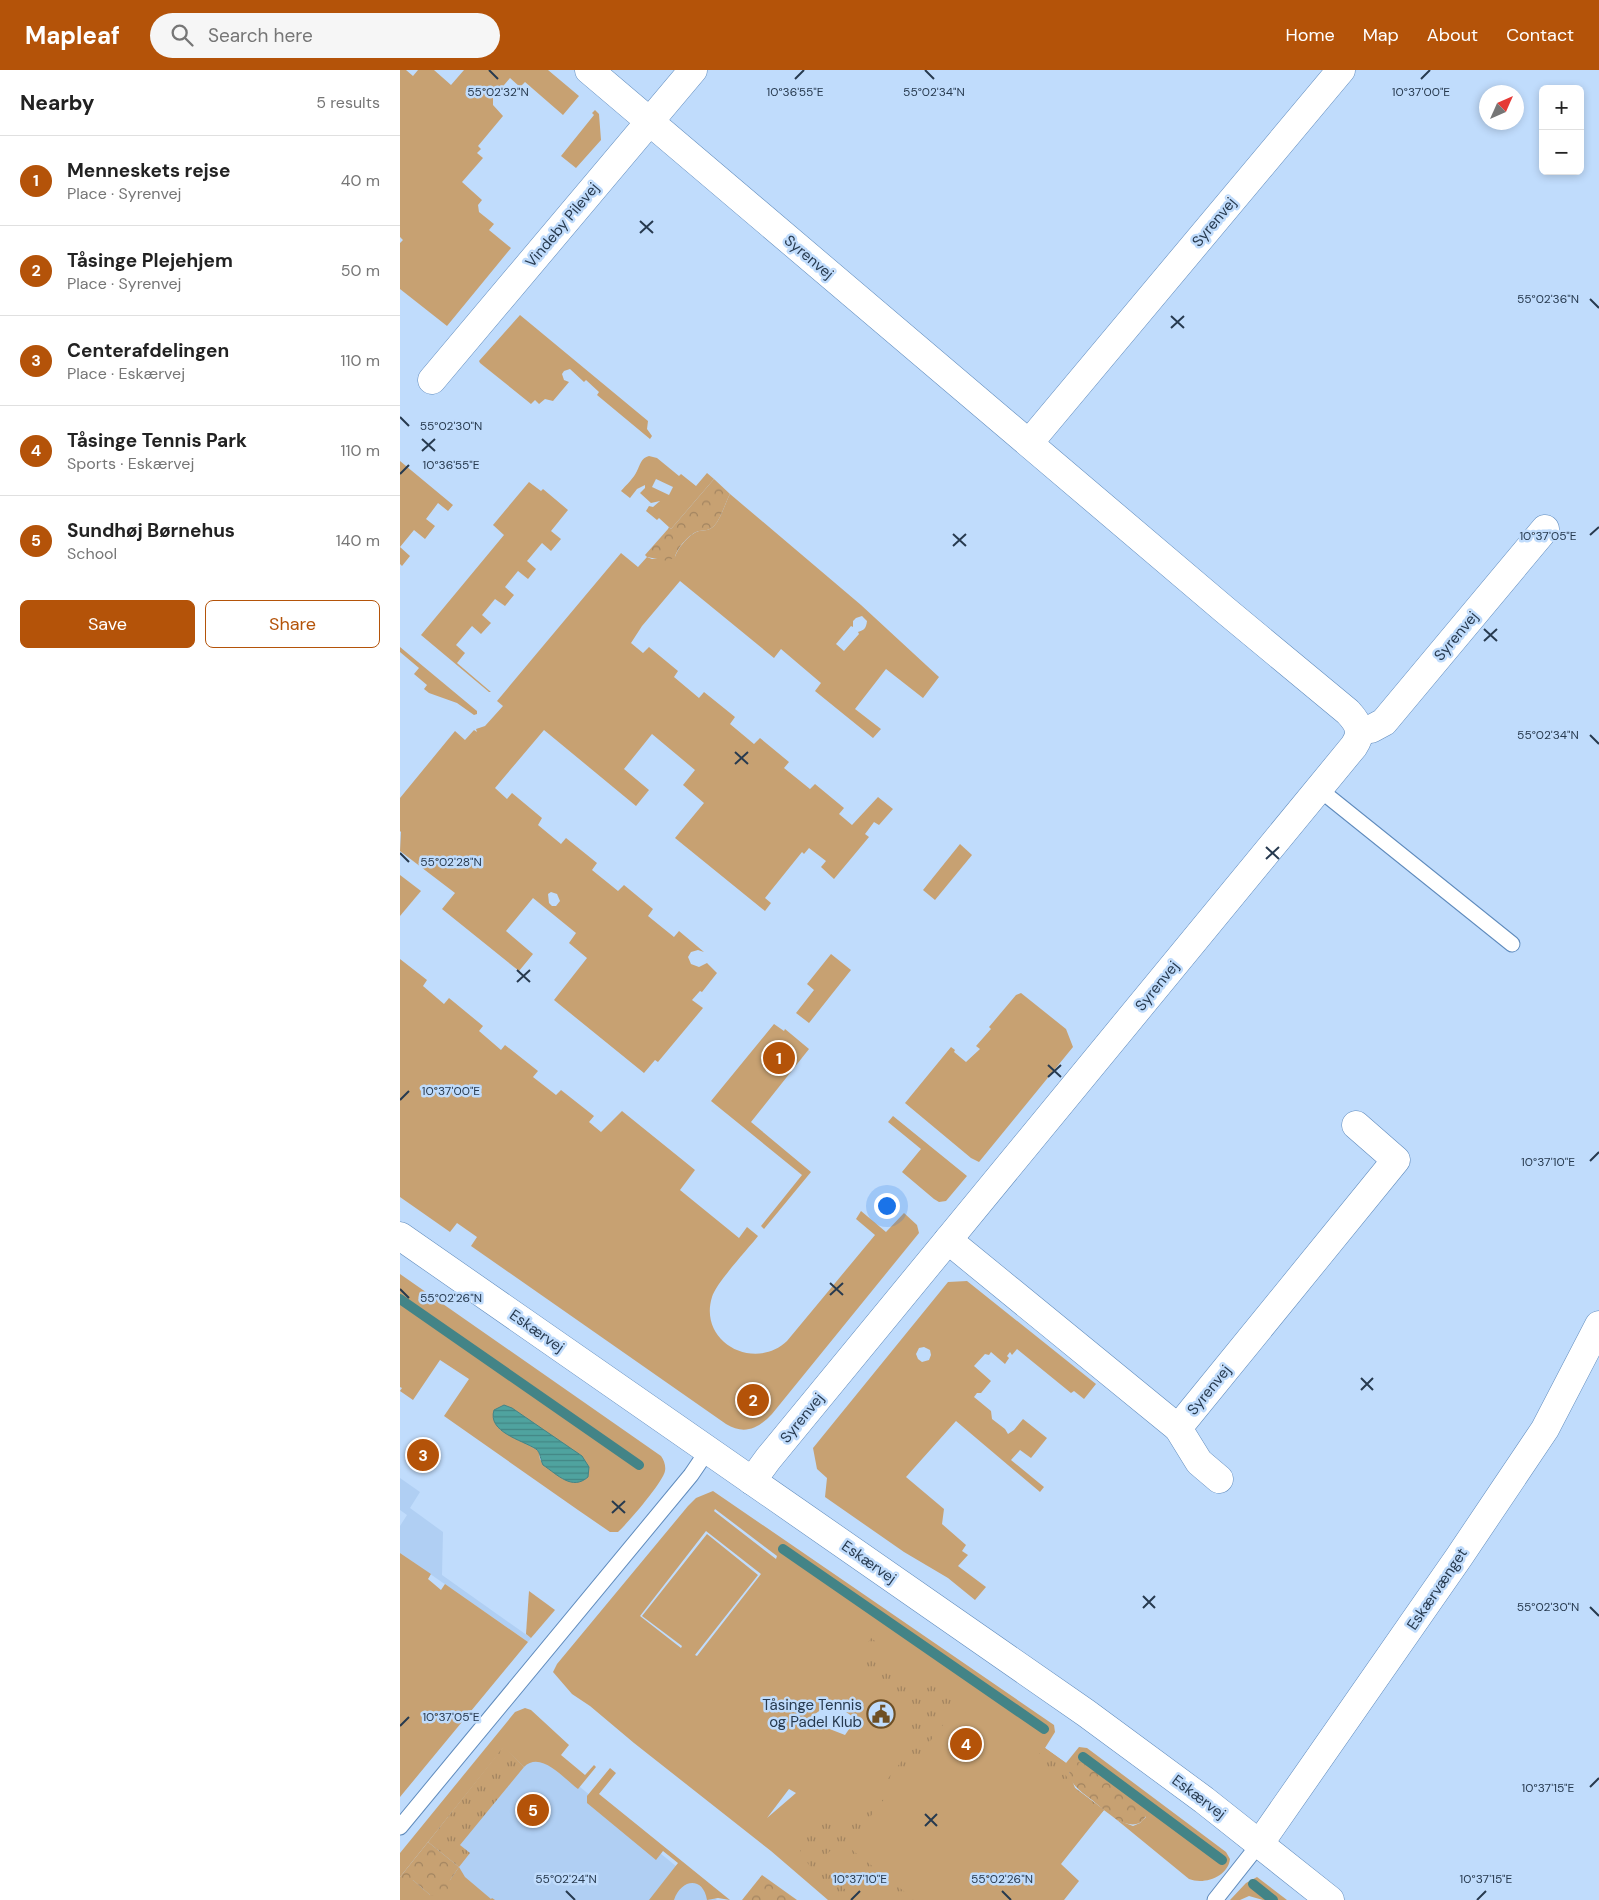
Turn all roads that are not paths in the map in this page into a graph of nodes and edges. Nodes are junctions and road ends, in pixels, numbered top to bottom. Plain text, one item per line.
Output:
1 (589, 70) edge
2 (693, 70) edge
3 (1341, 70) edge
4 (649, 122) junction
5 (432, 380) dead end
6 (1029, 443) junction
7 (1545, 530) dead end
8 (1360, 729) junction
9 (1319, 789) junction
10 (1512, 944) dead end
11 (1356, 1125) dead end
12 (400, 1236) edge
13 (948, 1240) junction
14 (1599, 1325) edge
15 (1178, 1428) junction
16 (708, 1450) junction
17 (1219, 1479) dead end
18 (752, 1481) junction
19 (400, 1826) edge
20 (1260, 1843) junction
21 (1215, 1900) edge
22 (1330, 1900) edge

1 - 4 street, Syrenvej
2 - 4 street, Vindeby Pilevej
3 - 6 street, Syrenvej
4 - 5 street, Vindeby Pilevej
4 - 6 street, Syrenvej
6 - 8 street, Syrenvej
7 - 8 street, Syrenvej
8 - 9 street, Syrenvej
9 - 10 lane
9 - 13 street, Syrenvej
11 - 15 street, Syrenvej
12 - 16 street, Eskærvej
13 - 15 street, Syrenvej
13 - 18 street, Syrenvej
14 - 20 street, Eskærvænget
15 - 17 street, Syrenvej
16 - 18 street, Eskærvej
16 - 19 lane
18 - 20 street, Eskærvej
20 - 21 lane
20 - 22 street, Eskærvej

